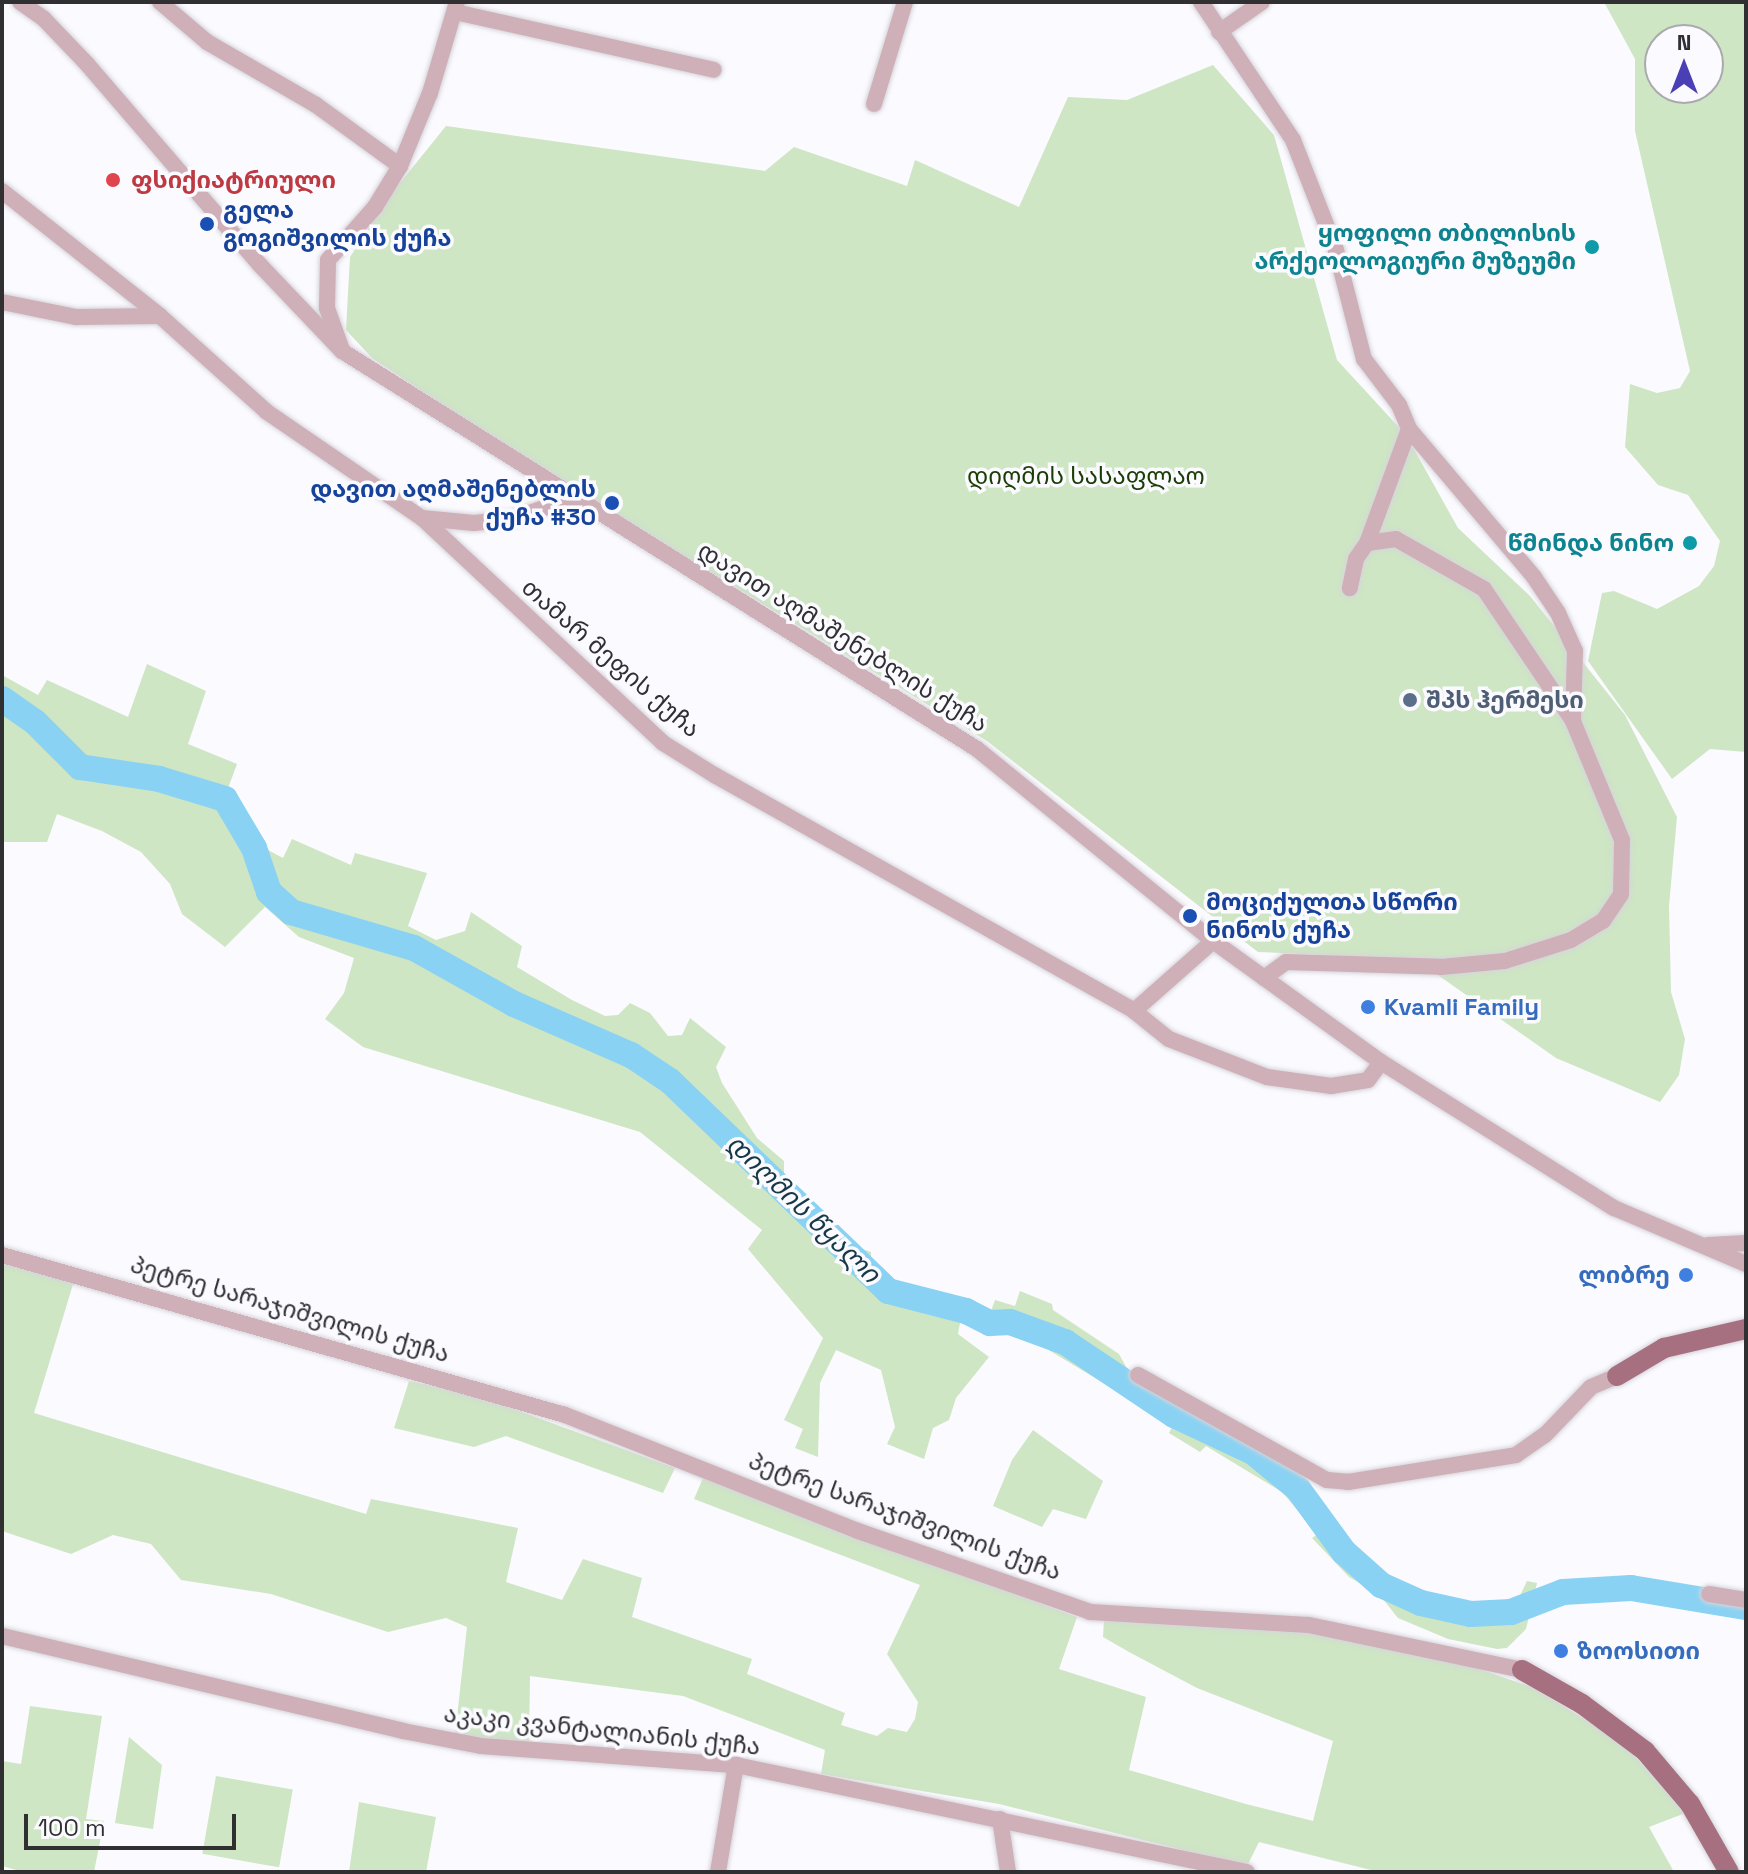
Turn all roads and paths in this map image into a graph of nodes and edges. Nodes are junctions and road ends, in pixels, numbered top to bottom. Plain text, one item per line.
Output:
1 (20, 2) edge
2 (160, 2) edge
3 (905, 2) edge
4 (1201, 2) edge
5 (1262, 2) edge
6 (456, 7) edge
7 (1219, 32) junction
8 (714, 70) dead end
9 (874, 104) dead end
10 (400, 166) junction
11 (2, 191) edge
12 (2, 302) edge
13 (160, 316) junction
14 (342, 351) junction
15 (1409, 429) junction
16 (575, 497) junction
17 (422, 518) junction
18 (1367, 543) junction
19 (1350, 588) dead end
20 (1573, 721) junction
21 (1213, 941) junction
22 (1264, 978) junction
23 (1134, 1011) junction
24 (1381, 1062) junction
25 (1746, 1243) edge
26 (1698, 1245) junction
27 (2, 1255) edge
28 (1746, 1264) edge
29 (1746, 1329) edge
30 (1138, 1375) dead end
31 (1617, 1376) joint
32 (1709, 1594) dead end
33 (1746, 1600) edge
34 (2, 1636) edge
35 (1522, 1670) joint
36 (736, 1765) junction
37 (1000, 1819) junction
38 (718, 1872) edge
39 (1008, 1872) edge
40 (1247, 1872) edge
41 (1729, 1872) edge

1 - 14 street, დავით აღმაშენებლის ქუჩა
2 - 10 street
3 - 9 street
4 - 7 street
5 - 7 street
6 - 8 street
6 - 10 street
7 - 15 street
10 - 14 street
11 - 13 street, თამარ მეფის ქუჩა
12 - 13 street
13 - 17 street, თამარ მეფის ქუჩა
14 - 16 street, დავით აღმაშენებლის ქუჩა
15 - 18 street
15 - 20 street
16 - 17 street
16 - 21 street, დავით აღმაშენებლის ქუჩა
17 - 23 street, თამარ მეფის ქუჩა
18 - 19 street
18 - 20 street
20 - 22 street
21 - 22 street, დავით აღმაშენებლის ქუჩა
21 - 23 street
22 - 24 street, დავით აღმაშენებლის ქუჩა
23 - 24 street, თამარ მეფის ქუჩა
24 - 26 street, დავით აღმაშენებლის ქუჩა
25 - 26 street, დავით აღმაშენებლის ქუჩა
26 - 28 street, დავით აღმაშენებლის ქუჩა
27 - 35 street, პეტრე სარაჯიშვილის ქუჩა
29 - 31 main road
30 - 31 street
32 - 33 street
34 - 36 street, აკაკი კვანტალიანის ქუჩა
35 - 41 main road, პეტრე სარაჯიშვილის ქუჩა
36 - 37 street, აკაკი კვანტალიანის ქუჩა
36 - 38 street
37 - 39 street
37 - 40 street, აკაკი კვანტალიანის ქუჩა

